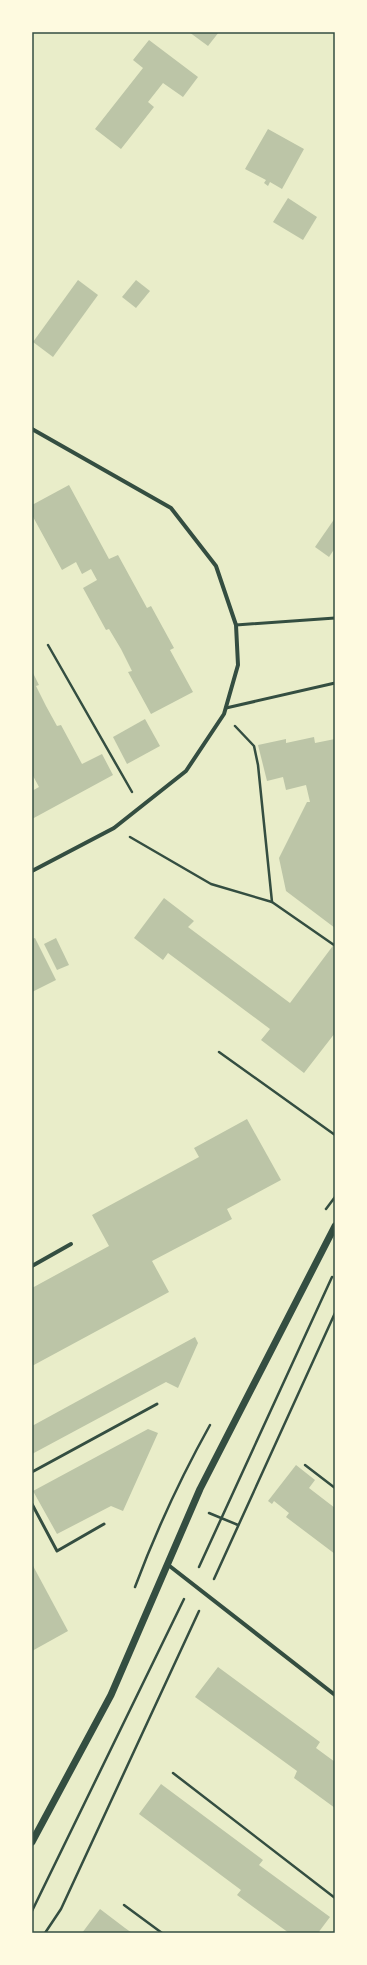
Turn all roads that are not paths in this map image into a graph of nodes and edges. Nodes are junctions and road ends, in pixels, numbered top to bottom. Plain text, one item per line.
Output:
1 (32, 429) edge
2 (335, 618) edge
3 (236, 625) junction
4 (335, 683) edge
5 (226, 708) junction
6 (32, 871) edge
7 (335, 1226) edge
8 (71, 1244) dead end
9 (32, 1266) edge
10 (156, 1404) dead end
11 (32, 1472) edge
12 (32, 1504) edge
13 (104, 1524) dead end
14 (168, 1564) junction
15 (335, 1695) edge
16 (32, 1842) edge

1 - 3 street
2 - 3 lane
3 - 5 street
4 - 5 lane
5 - 6 street
7 - 14 street
8 - 9 street
10 - 11 lane
12 - 13 lane
14 - 15 street
14 - 16 street

